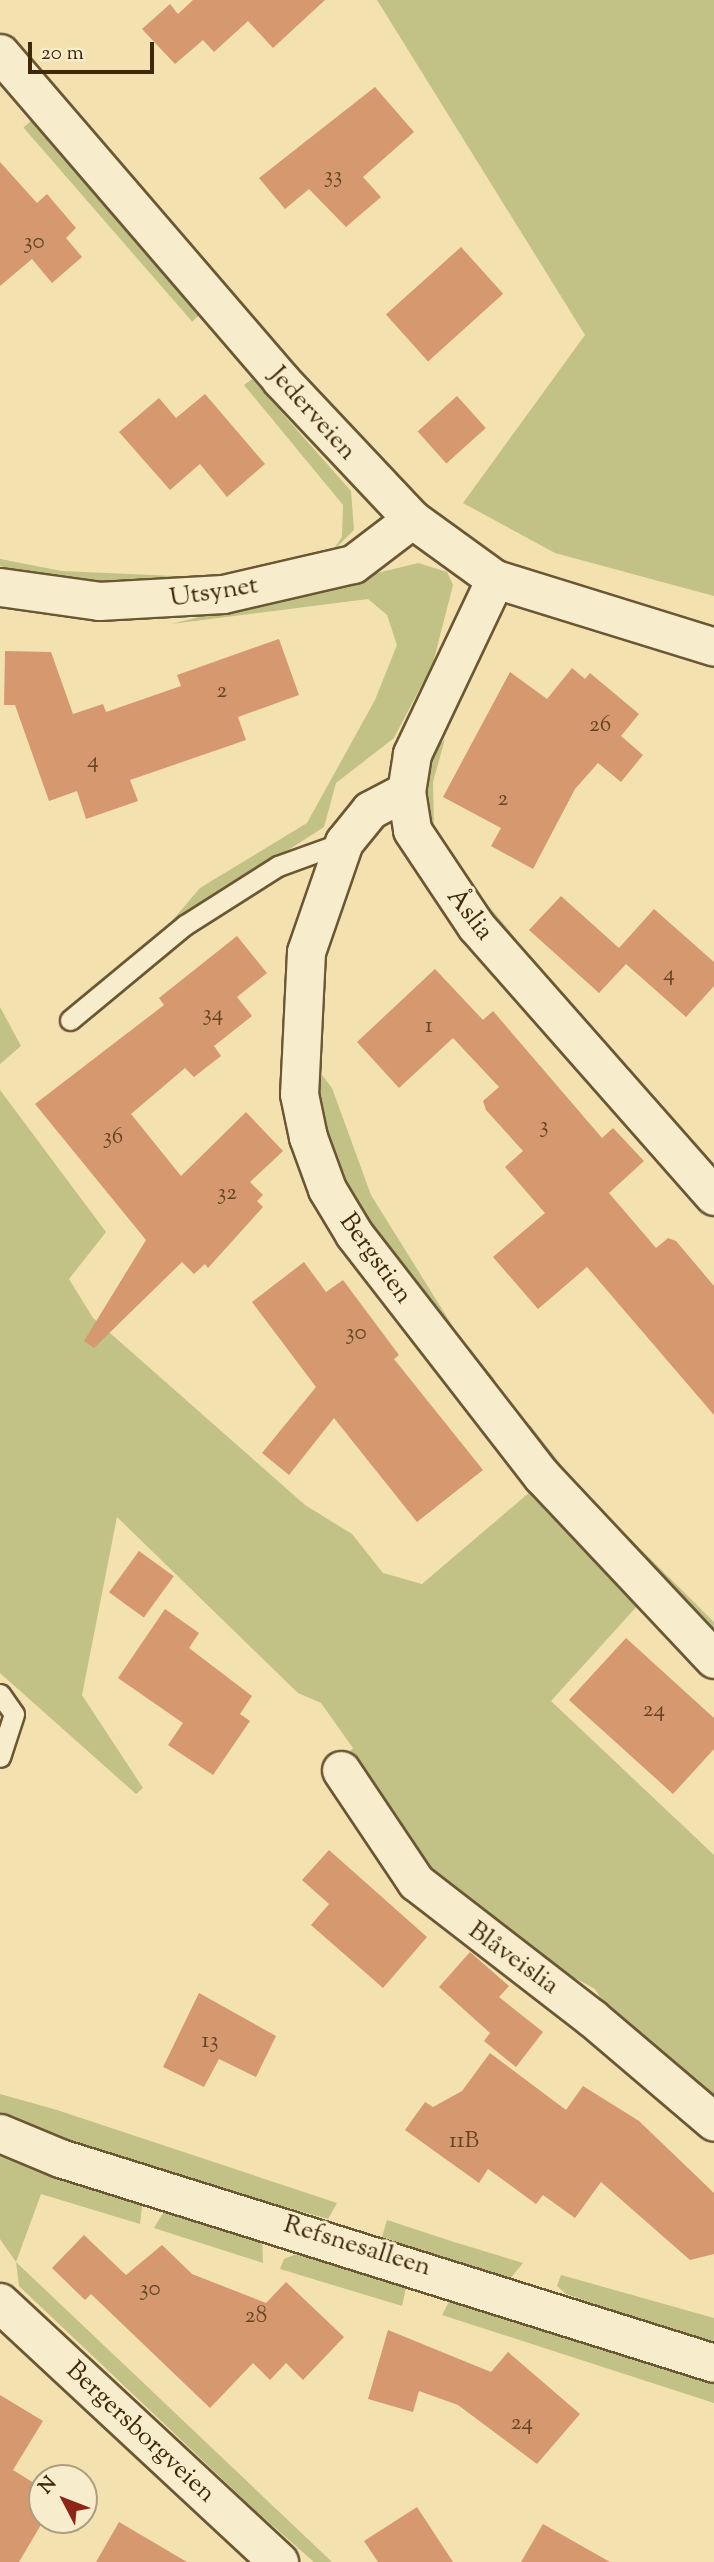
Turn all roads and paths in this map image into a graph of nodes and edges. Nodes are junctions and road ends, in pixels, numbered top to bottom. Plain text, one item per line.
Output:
1 (0, 53) edge
2 (412, 519) junction
3 (495, 579) junction
4 (0, 587) edge
5 (714, 648) edge
6 (406, 791) junction
7 (344, 842) junction
8 (70, 1020) dead end
9 (714, 1196) edge
10 (714, 1659) edge
11 (0, 1694) edge
12 (0, 1757) edge
13 (341, 1770) dead end
14 (714, 2122) edge
15 (0, 2133) edge
16 (0, 2303) edge
17 (714, 2363) edge
18 (279, 2562) edge

1 - 2 street, Jederveien
2 - 3 street, Jederveien
2 - 4 street, Utsynet
3 - 5 street, Jederveien
3 - 6 street, Åslia
6 - 7 street, Bergstien
6 - 9 street, Åslia
7 - 8 lane
7 - 10 street, Bergstien
11 - 12 lane
13 - 14 street, Blåveislia
15 - 17 street, Refsnesalleen
16 - 18 street, Bergersborgveien

